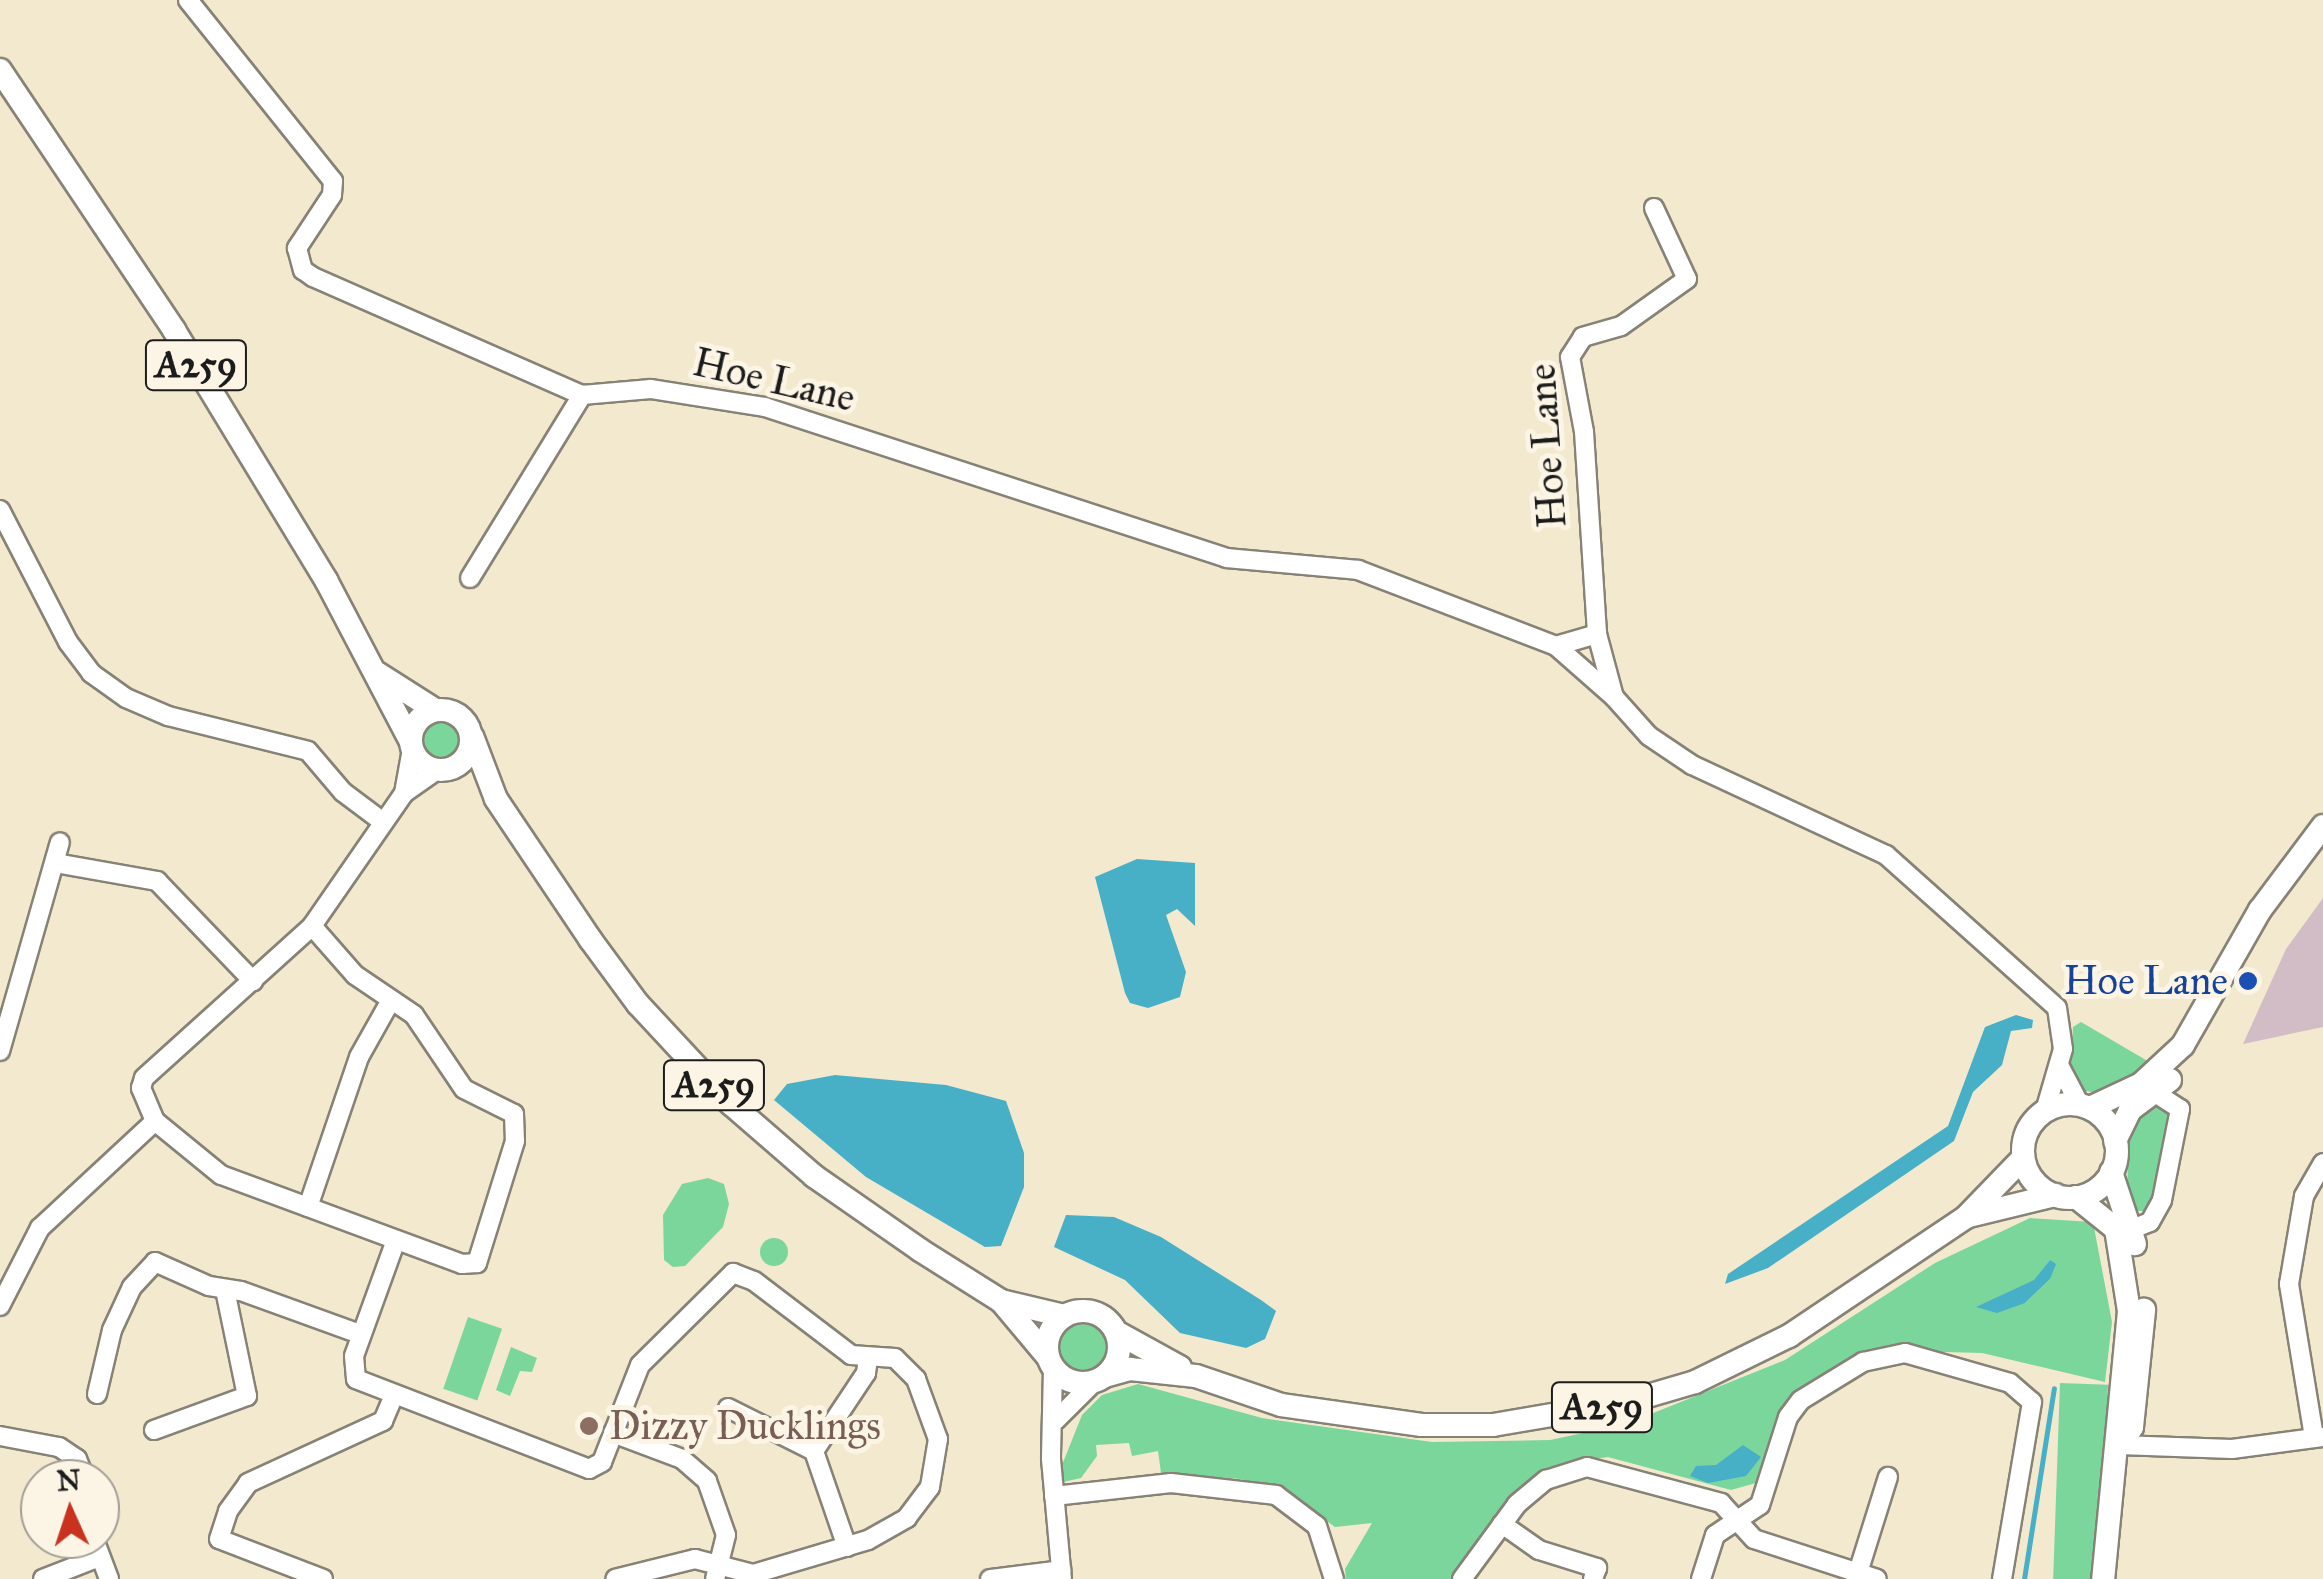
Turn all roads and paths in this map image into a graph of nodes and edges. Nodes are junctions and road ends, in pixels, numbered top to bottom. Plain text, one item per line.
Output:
1 (188, 0) edge
2 (0, 70) edge
3 (1654, 208) dead end
4 (582, 396) junction
5 (0, 510) edge
6 (470, 578) dead end
7 (1596, 634) junction
8 (1556, 646) junction
9 (374, 671) junction
10 (1614, 697) junction
11 (435, 710) junction
12 (472, 736) junction
13 (411, 745) junction
14 (445, 769) junction
15 (404, 794) junction
16 (496, 799) junction
17 (383, 822) junction
18 (2323, 826) edge
19 (60, 842) dead end
20 (55, 863) junction
21 (312, 926) junction
22 (253, 980) junction
23 (391, 1000) junction
24 (2209, 1009) junction
25 (0, 1051) edge
26 (2060, 1067) junction
27 (2154, 1093) junction
28 (2085, 1107) junction
29 (2045, 1110) junction
30 (155, 1121) junction
31 (2116, 1141) junction
32 (2023, 1158) junction
33 (2323, 1163) edge
34 (2111, 1172) junction
35 (2065, 1196) junction
36 (308, 1207) junction
37 (1966, 1217) junction
38 (2132, 1229) junction
39 (396, 1240) junction
40 (7, 1272) edge
41 (225, 1290) junction
42 (1002, 1301) junction
43 (0, 1306) edge
44 (1064, 1316) junction
45 (1116, 1332) junction
46 (360, 1334) junction
47 (868, 1358) junction
48 (1050, 1362) junction
49 (1196, 1376) junction
50 (1099, 1379) junction
51 (97, 1394) dead end
52 (394, 1396) junction
53 (728, 1408) dead end
54 (1056, 1420) junction
55 (154, 1430) dead end
56 (613, 1433) junction
57 (0, 1436) edge
58 (2318, 1437) edge
59 (2119, 1445) junction
60 (814, 1451) junction
61 (77, 1459) edge
62 (1888, 1477) dead end
63 (1054, 1496) junction
64 (1738, 1520) junction
65 (1502, 1524) junction
66 (846, 1547) junction
67 (95, 1559) edge
68 (718, 1574) edge
69 (1062, 1574) edge
70 (1857, 1576) edge
71 (43, 1579) edge
72 (323, 1579) edge
73 (615, 1579) edge
74 (990, 1579) edge
75 (1334, 1579) edge
76 (1462, 1579) edge
77 (1593, 1579) edge
78 (1701, 1579) edge
79 (1877, 1579) edge
80 (2002, 1579) edge
81 (2103, 1579) edge

1 - 4 street
2 - 9 main road, A259
3 - 7 street, Hoe Lane
4 - 6 street
4 - 8 street, Hoe Lane
5 - 17 street
7 - 8 street
7 - 10 street, Hoe Lane
8 - 10 street, Hoe Lane
9 - 11 main road, A259
9 - 13 main road, A259
10 - 26 street, Hoe Lane
11 - 12 main road
11 - 13 main road
12 - 14 main road
12 - 16 main road, A259
13 - 14 main road
13 - 15 street
14 - 15 street
14 - 16 main road, A259
15 - 17 street
16 - 42 main road, A259
17 - 21 street
18 - 24 main road
19 - 20 street
20 - 22 street
20 - 25 street
21 - 22 street
21 - 23 street
22 - 30 street
23 - 36 street
23 - 39 street
24 - 27 main road
24 - 28 main road
26 - 28 street, Hoe Lane
26 - 29 street, Hoe Lane
27 - 31 main road
27 - 38 street
28 - 29 main road
28 - 31 main road
29 - 32 main road
30 - 36 street
30 - 40 street
31 - 34 main road
32 - 35 main road
32 - 37 main road, A259
33 - 58 street
34 - 35 main road
34 - 38 main road
35 - 37 main road, A259
35 - 59 main road
36 - 39 street
37 - 49 main road, A259
38 - 59 main road
39 - 46 street
40 - 43 street
41 - 46 street
41 - 51 street
41 - 55 street
42 - 44 main road, A259
42 - 48 main road, A259
44 - 45 main road
44 - 48 main road
45 - 49 main road, A259
45 - 50 main road
46 - 52 street
47 - 56 street
47 - 60 street
47 - 66 street
48 - 50 main road
48 - 54 street
49 - 50 main road, A259
50 - 54 street
52 - 56 street
52 - 72 street
53 - 60 street
54 - 63 street
56 - 68 street
57 - 61 street
58 - 59 street
59 - 81 main road
60 - 66 street
62 - 70 street
63 - 69 street
63 - 75 street
64 - 65 street
64 - 70 street
64 - 78 street
64 - 80 street
65 - 76 street
65 - 77 street
66 - 68 street
67 - 71 street
68 - 73 street
69 - 74 street
70 - 79 street

